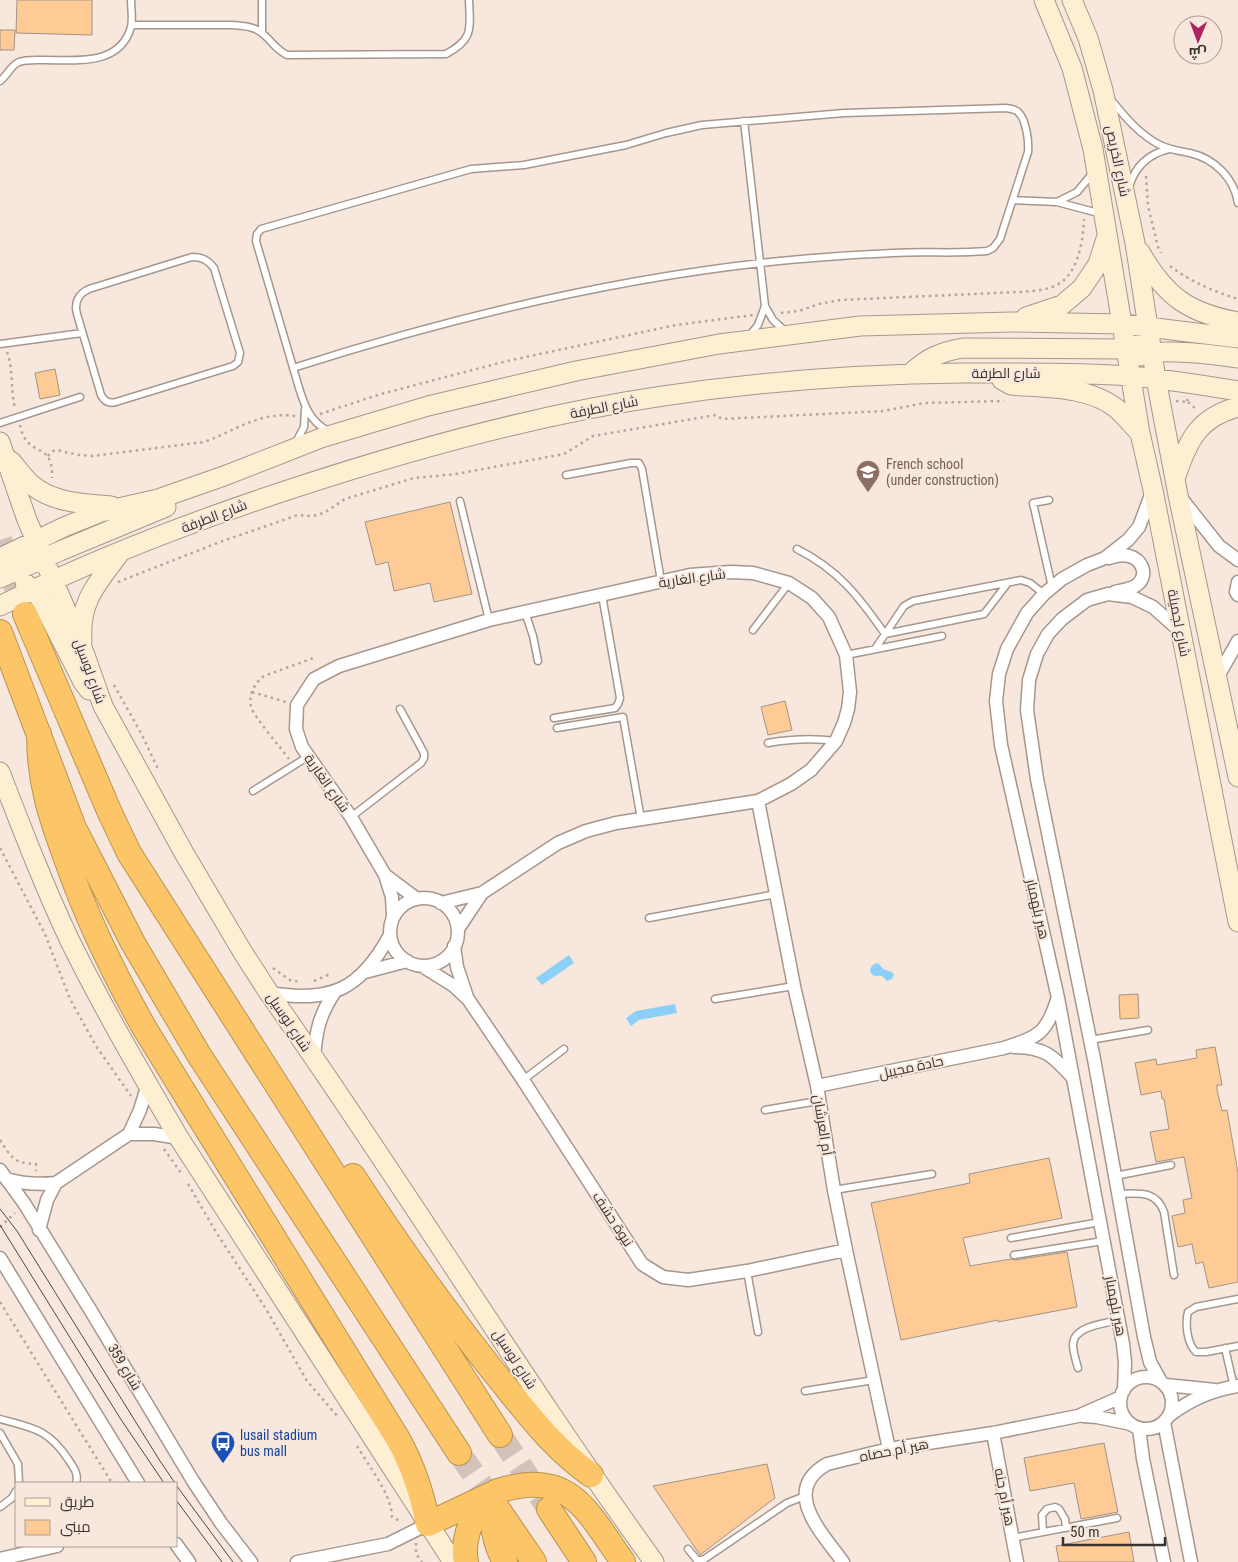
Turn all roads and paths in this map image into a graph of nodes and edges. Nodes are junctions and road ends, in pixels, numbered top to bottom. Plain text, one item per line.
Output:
1 (131, 0) edge
2 (262, 0) edge
3 (469, 0) edge
4 (1072, 0) edge
5 (1045, 2) edge
6 (132, 25) junction
7 (262, 32) junction
8 (0, 81) edge
9 (1103, 90) junction
10 (744, 121) junction
11 (1169, 150) junction
12 (1145, 160) junction
13 (1096, 167) junction
14 (1126, 196) junction
15 (1013, 200) junction
16 (1058, 202) junction
17 (1238, 203) edge
18 (1103, 214) junction
19 (1107, 238) junction
20 (1135, 243) junction
21 (1163, 256) dead end
22 (760, 263) junction
23 (1168, 265) dead end
24 (1238, 299) edge
25 (765, 306) junction
26 (1012, 322) junction
27 (1238, 322) edge
28 (1123, 324) junction
29 (1148, 327) junction
30 (82, 333) junction
31 (792, 335) junction
32 (1238, 338) edge
33 (743, 341) junction
34 (2, 345) edge
35 (1126, 349) junction
36 (1152, 353) junction
37 (1238, 358) edge
38 (293, 368) junction
39 (990, 373) junction
40 (910, 374) junction
41 (1130, 376) junction
42 (1156, 379) junction
43 (1238, 390) edge
44 (80, 397) dead end
45 (1238, 407) edge
46 (305, 408) junction
47 (0, 423) edge
48 (1140, 433) junction
49 (334, 434) junction
50 (1, 446) edge
51 (288, 451) junction
52 (566, 475) dead end
53 (224, 476) junction
54 (1177, 486) junction
55 (1153, 490) junction
56 (1049, 500) dead end
57 (460, 501) dead end
58 (120, 506) junction
59 (27, 520) junction
60 (36, 541) junction
61 (18, 549) junction
62 (797, 549) dead end
63 (120, 552) junction
64 (44, 558) junction
65 (1105, 558) junction
66 (1238, 560) edge
67 (2, 570) edge
68 (54, 581) junction
69 (661, 581) junction
70 (1238, 582) edge
71 (789, 583) junction
72 (1007, 584) junction
73 (1048, 591) junction
74 (1108, 594) junction
75 (602, 595) junction
76 (1238, 595) edge
77 (19, 600) edge
78 (0, 606) edge
79 (525, 612) junction
80 (489, 620) junction
81 (753, 630) dead end
82 (1180, 631) junction
83 (0, 632) edge
84 (886, 634) junction
85 (942, 636) dead end
86 (1238, 642) edge
87 (82, 647) junction
88 (875, 649) junction
89 (846, 655) junction
90 (316, 657) dead end
91 (538, 660) dead end
92 (1217, 678) junction
93 (252, 692) junction
94 (297, 705) junction
95 (103, 706) junction
96 (400, 709) dead end
97 (554, 718) dead end
98 (557, 728) dead end
99 (39, 734) junction
100 (836, 741) junction
101 (768, 743) dead end
102 (309, 756) junction
103 (290, 760) dead end
104 (0, 772) edge
105 (1238, 777) edge
106 (253, 791) dead end
107 (758, 801) junction
108 (351, 817) junction
109 (641, 819) junction
110 (0, 848) edge
111 (129, 853) junction
112 (385, 875) junction
113 (482, 893) junction
114 (776, 894) junction
115 (417, 898) junction
116 (441, 903) junction
117 (393, 917) junction
118 (649, 918) dead end
119 (1238, 922) edge
120 (458, 930) junction
121 (390, 935) junction
122 (454, 946) junction
123 (407, 961) junction
124 (422, 966) junction
125 (365, 972) junction
126 (794, 986) junction
127 (270, 993) junction
128 (334, 993) junction
129 (1058, 998) junction
130 (468, 999) junction
131 (716, 999) dead end
132 (1148, 1030) dead end
133 (1090, 1040) junction
134 (1004, 1048) junction
135 (564, 1049) dead end
136 (314, 1059) junction
137 (1073, 1078) junction
138 (523, 1080) junction
139 (148, 1084) junction
140 (817, 1086) junction
141 (133, 1099) dead end
142 (818, 1101) junction
143 (765, 1110) dead end
144 (129, 1134) junction
145 (179, 1138) junction
146 (162, 1146) dead end
147 (1171, 1166) dead end
148 (3, 1174) edge
149 (932, 1174) dead end
150 (1115, 1176) junction
151 (56, 1183) junction
152 (834, 1190) junction
153 (1118, 1194) junction
154 (1100, 1222) junction
155 (39, 1230) junction
156 (1011, 1238) dead end
157 (1103, 1241) junction
158 (846, 1250) junction
159 (1014, 1255) dead end
160 (0, 1258) edge
161 (747, 1271) junction
162 (1174, 1275) dead end
163 (1238, 1299) edge
164 (0, 1302) edge
165 (1118, 1320) junction
166 (758, 1332) dead end
167 (1238, 1346) edge
168 (1225, 1348) junction
169 (1078, 1368) dead end
170 (874, 1380) junction
171 (1163, 1383) junction
172 (1236, 1386) edge
173 (1215, 1390) junction
174 (805, 1391) dead end
175 (1122, 1393) junction
176 (1078, 1416) junction
177 (0, 1419) edge
178 (1167, 1419) junction
179 (342, 1422) dead end
180 (1135, 1426) junction
181 (0, 1433) edge
182 (993, 1433) junction
183 (500, 1435) tunnel mouth
184 (356, 1444) dead end
185 (889, 1449) junction
186 (459, 1452) tunnel mouth
187 (591, 1475) junction
188 (19, 1482) edge
189 (76, 1482) edge
190 (111, 1482) edge
191 (136, 1482) edge
192 (15, 1492) edge
193 (805, 1496) junction
194 (488, 1500) junction
195 (3, 1505) edge
196 (549, 1509) tunnel mouth
197 (1118, 1518) dead end
198 (1066, 1528) junction
199 (419, 1529) junction
200 (1043, 1532) junction
201 (1012, 1538) junction
202 (53, 1547) edge
203 (178, 1547) edge
204 (688, 1548) dead end
205 (0, 1559) edge
206 (189, 1562) edge
207 (251, 1562) edge
208 (297, 1562) edge
209 (422, 1562) edge
210 (453, 1562) edge
211 (466, 1562) edge
212 (505, 1562) edge
213 (534, 1562) edge
214 (586, 1562) edge
215 (624, 1562) edge
216 (654, 1562) edge
217 (843, 1562) edge
218 (1017, 1562) edge
219 (1164, 1562) edge
220 (1191, 1562) edge

1 - 6 lane
2 - 7 lane
3 - 7 lane
4 - 9 main road, شارع الخريص
5 - 13 main road, شارع الخريص
6 - 7 lane
6 - 8 lane
9 - 11 lane
9 - 14 main road, شارع الخريص
10 - 15 lane
10 - 22 lane
10 - 38 lane
11 - 12 lane
11 - 17 lane
12 - 14 lane
12 - 21 path
13 - 16 lane
13 - 18 main road, شارع الخريص
14 - 20 main road, شارع الخريص
15 - 16 lane
15 - 22 lane
16 - 18 lane
18 - 19 main road, شارع الخريص
19 - 26 main road
19 - 28 main road, شارع الخريص
20 - 27 main road
20 - 29 main road, شارع الخريص
22 - 25 lane
22 - 38 lane
23 - 24 path
25 - 31 lane
25 - 33 lane
26 - 28 main road
26 - 31 main road
28 - 29 main road
28 - 35 main road, شارع لجميلة
29 - 32 main road
29 - 35 main road
29 - 36 main road, شارع لجميلة
30 - 30 lane
30 - 34 lane
31 - 33 main road
33 - 49 main road
35 - 40 main road
35 - 41 main road, شارع لجميلة
36 - 37 main road
36 - 41 main road
36 - 42 main road, شارع لجميلة
38 - 46 lane
39 - 40 main road, شارع الطرفة
39 - 41 main road, شارع الطرفة
39 - 48 main road
40 - 63 main road, شارع الطرفة
41 - 42 main road, شارع الطرفة
41 - 48 main road, شارع لجميلة
42 - 43 main road, شارع الطرفة
42 - 54 main road, شارع لجميلة
44 - 47 lane
45 - 54 main road
46 - 49 lane
46 - 51 lane
48 - 55 main road, شارع لجميلة
49 - 51 main road
50 - 58 main road
50 - 59 main road, شارع لوسيل
51 - 53 main road
52 - 69 lane
53 - 58 main road
53 - 64 main road
54 - 66 street
54 - 92 main road, شارع لجميلة
55 - 65 street, هير بلهمبار
55 - 82 main road, شارع لجميلة
56 - 73 lane
57 - 80 lane
58 - 60 main road
59 - 60 main road, شارع لوسيل
59 - 61 main road
60 - 61 main road
60 - 64 main road, شارع لوسيل
61 - 67 main road
62 - 84 lane
63 - 68 main road, شارع الطرفة
63 - 87 main road
64 - 67 main road
64 - 68 main road, شارع لوسيل
65 - 73 street, هير بلهمبار
65 - 74 street
67 - 77 main road
68 - 77 main road, شارع الطرفة
68 - 87 main road, شارع لوسيل
69 - 71 street, شارع الغارية
69 - 75 street, شارع الغارية
70 - 76 street
71 - 81 lane
71 - 89 street, شارع الغارية
72 - 73 lane
72 - 84 lane
72 - 84 lane
73 - 129 street, هير بلهمبار
74 - 82 street, هير بلهمبار
74 - 133 street, هير بلهمبار
75 - 79 street, شارع الغارية
75 - 97 lane
77 - 78 main road, شارع الطرفة
77 - 95 main road
77 - 111 highway
79 - 80 street, شارع الغارية
79 - 91 lane
80 - 94 street, شارع الغارية
82 - 119 main road, شارع لجميلة
83 - 99 highway
84 - 88 lane
85 - 88 lane
86 - 92 street
87 - 95 main road, شارع لوسيل
88 - 89 lane
89 - 100 street, شارع الغارية
90 - 93 path
92 - 105 main road, شارع لجميلة
93 - 94 path
93 - 103 path
94 - 102 street, شارع الغارية
95 - 127 main road, شارع لوسيل
96 - 108 lane
98 - 109 lane
99 - 186 highway
99 - 199 highway
100 - 101 lane
100 - 107 street, شارع الغارية
102 - 106 lane
102 - 108 street, شارع الغارية
104 - 139 main road
107 - 109 street, شارع الغارية
107 - 114 street, أم العرشان
108 - 112 street, شارع الغارية
109 - 113 street, شارع الغارية
110 - 141 path
111 - 183 highway
111 - 187 highway
112 - 115 street, شارع الغارية
112 - 117 street, شارع الغارية
113 - 116 street, شارع الغارية
113 - 120 street, شارع الغارية
114 - 118 lane
114 - 126 street, أم العرشان
115 - 116 street
115 - 117 street
116 - 120 street
117 - 121 street
120 - 122 street
121 - 123 street
121 - 125 street
122 - 124 street
122 - 130 street, نيوة حشف
123 - 124 street
123 - 125 street
124 - 130 street, نيوة حشف
125 - 128 street
126 - 131 lane
126 - 140 street, أم العرشان
127 - 128 street
127 - 136 main road, شارع لوسيل
128 - 136 street
129 - 134 street, حادة مجيبل
129 - 137 street, هير بلهمبار
130 - 138 street, نيوة حشف
132 - 133 lane
133 - 150 street, هير بلهمبار
134 - 137 street, حادة مجيبل
134 - 140 street, حادة مجيبل
135 - 138 lane
136 - 187 main road, شارع لوسيل
137 - 154 street, هير بلهمبار
138 - 161 street, نيوة حشف
139 - 144 street
139 - 145 main road
140 - 142 street, أم العرشان
142 - 143 lane
142 - 152 street, أم العرشان
144 - 145 street
144 - 151 street
145 - 199 main road
146 - 179 path
147 - 150 lane
148 - 151 street
148 - 155 street, شارع 359
149 - 152 lane
150 - 153 street, هير بلهمبار
151 - 155 street
152 - 158 street, أم العرشان
153 - 162 lane
153 - 171 street, هير بلهمبار
154 - 156 lane
154 - 157 street, هير بلهمبار
155 - 207 street, شارع 359
157 - 159 lane
157 - 165 street, هير بلهمبار
158 - 161 street, نيوة حشف
158 - 170 street, أم العرشان
160 - 191 street
161 - 166 lane
163 - 168 lane
164 - 190 path
165 - 169 lane
165 - 175 street, هير بلهمبار
167 - 168 lane
168 - 172 lane
170 - 174 lane
170 - 185 street, أم العرشان
171 - 173 street
171 - 175 street
171 - 178 street
172 - 173 street
173 - 178 street
175 - 176 street, هير أم حصاه
175 - 180 street
176 - 180 street, هير أم حصاه
176 - 182 street, هير أم حصاه
177 - 189 lane
178 - 180 street
178 - 220 street
180 - 219 street
181 - 188 lane
182 - 185 street, هير أم حصاه
182 - 201 street, هير أم جنه
184 - 199 path
185 - 193 street, هير أم حصاه
187 - 216 main road, شارع لوسيل
192 - 195 lane
193 - 204 lane
193 - 217 street
194 - 199 highway
194 - 211 highway
194 - 212 highway
194 - 213 highway
194 - 215 highway
196 - 214 highway
197 - 198 lane
198 - 200 lane
198 - 200 lane
199 - 208 street
199 - 209 path
199 - 210 main road
200 - 201 lane
201 - 218 street, هير أم جنه
202 - 205 street
203 - 206 street

